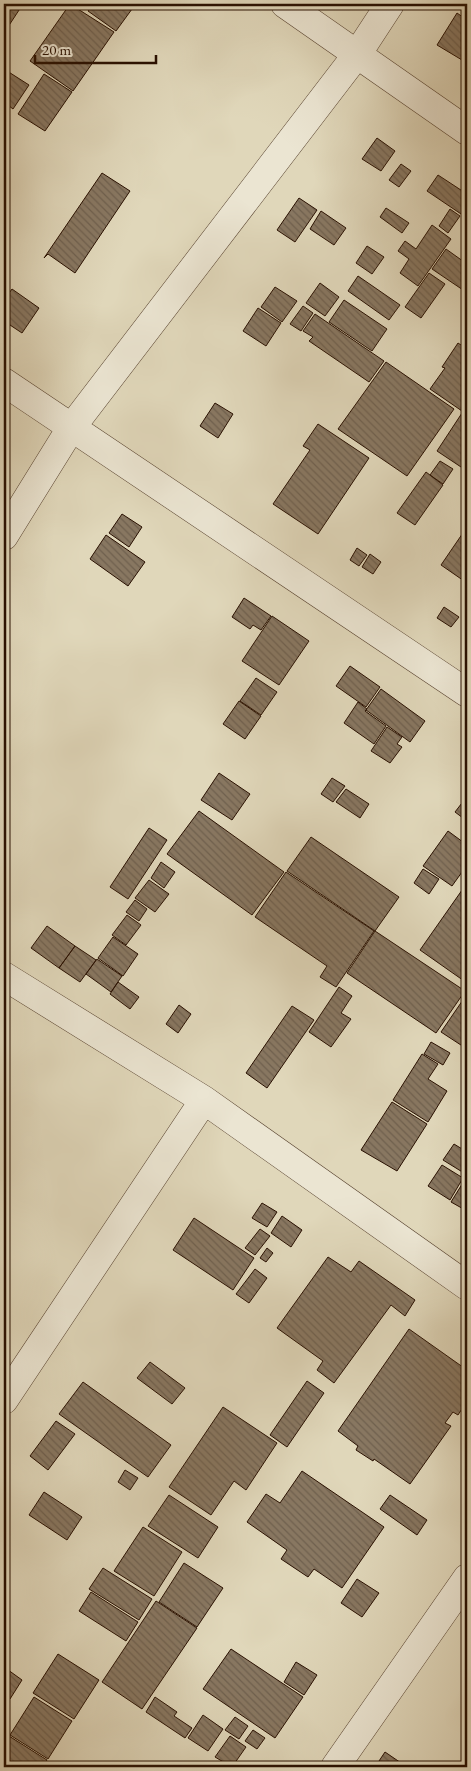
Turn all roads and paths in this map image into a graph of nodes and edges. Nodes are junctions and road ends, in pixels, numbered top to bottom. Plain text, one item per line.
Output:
1 (285, 4) edge
2 (390, 4) edge
3 (358, 53) junction
4 (467, 131) edge
5 (4, 382) edge
6 (71, 428) junction
7 (4, 536) edge
8 (467, 693) edge
9 (4, 976) edge
10 (204, 1100) junction
11 (467, 1286) edge
12 (4, 1400) edge
13 (467, 1578) edge
14 (336, 1767) edge

1 - 3 street
2 - 3 street
3 - 4 street
3 - 6 street
5 - 6 street
6 - 7 street
6 - 8 street
9 - 10 street
10 - 11 street
10 - 12 street
13 - 14 street

